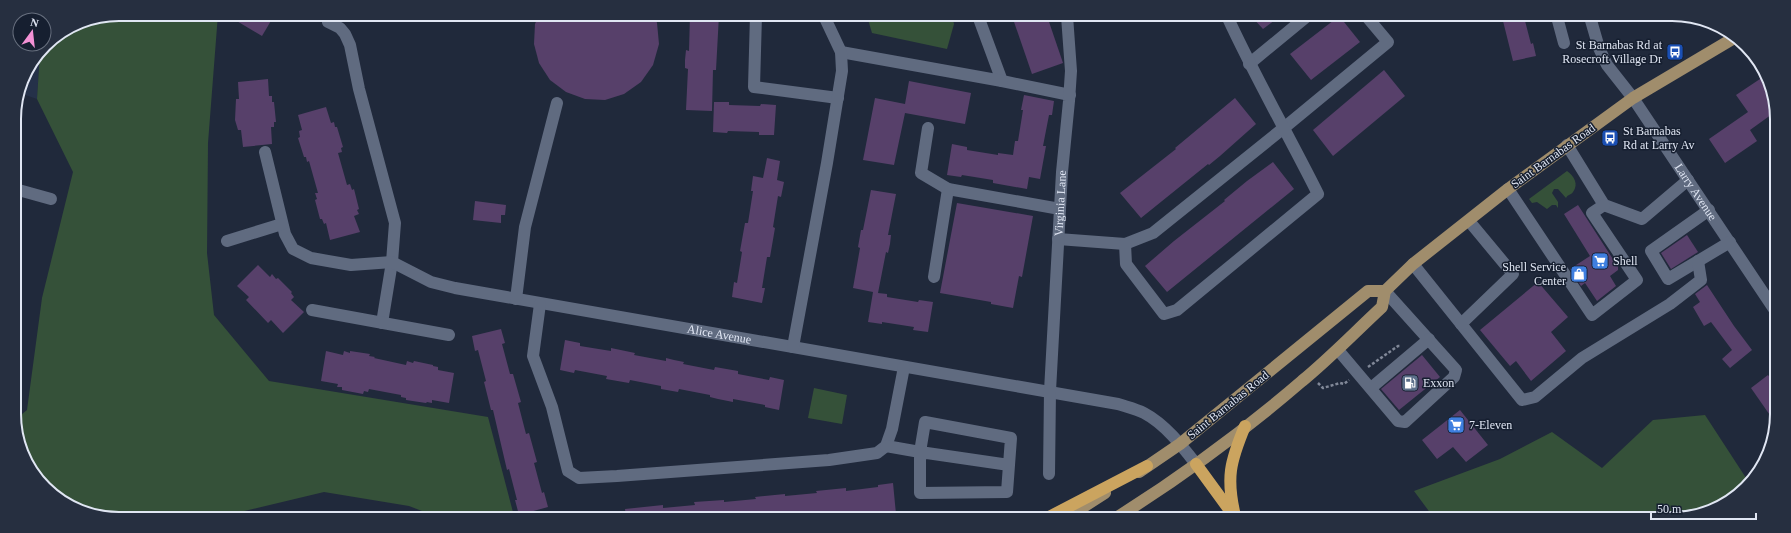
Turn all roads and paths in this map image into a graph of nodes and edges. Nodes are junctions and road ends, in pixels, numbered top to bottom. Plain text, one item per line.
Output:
1 (756, 21) edge
2 (826, 21) edge
3 (980, 21) edge
4 (1067, 21) edge
5 (1229, 21) edge
6 (1301, 21) edge
7 (1370, 21) edge
8 (1558, 21) edge
9 (1591, 21) edge
10 (328, 22) dead end
11 (1731, 40) edge
12 (1564, 43) dead end
13 (841, 52) junction
14 (1249, 64) junction
15 (1002, 81) junction
16 (1070, 95) junction
17 (838, 98) junction
18 (1633, 98) junction
19 (557, 104) dead end
20 (1285, 127) junction
21 (928, 128) dead end
22 (1568, 145) junction
23 (265, 152) dead end
24 (1688, 180) junction
25 (948, 189) junction
26 (1508, 189) junction
27 (21, 191) edge
28 (51, 199) dead end
29 (1604, 205) junction
30 (1060, 210) junction
31 (1709, 210) junction
32 (1469, 221) junction
33 (282, 224) junction
34 (1058, 239) junction
35 (227, 241) dead end
36 (1730, 242) junction
37 (1125, 244) junction
38 (1698, 261) junction
39 (392, 262) junction
40 (1413, 264) junction
41 (934, 277) dead end
42 (1385, 291) junction
43 (516, 299) junction
44 (1770, 303) edge
45 (540, 304) junction
46 (312, 310) dead end
47 (382, 323) junction
48 (1461, 324) junction
49 (449, 335) dead end
50 (1429, 339) junction
51 (793, 347) junction
52 (1338, 350) junction
53 (904, 367) junction
54 (1317, 383) dead end
55 (1344, 384) dead end
56 (1371, 388) junction
57 (1050, 391) junction
58 (1244, 426) junction
59 (1180, 444) junction
60 (886, 446) junction
61 (920, 452) junction
62 (1196, 464) junction
63 (1009, 465) junction
64 (1147, 466) junction
65 (1049, 474) dead end
66 (1060, 512) edge
67 (1075, 512) edge
68 (1126, 512) edge
69 (1231, 512) edge
70 (1234, 512) edge

1 - 17 street
2 - 13 street
3 - 15 street
4 - 16 street, Virginia Lane
5 - 14 street
6 - 14 street
7 - 20 street
8 - 12 street
9 - 18 street, Larry Avenue
10 - 39 street
11 - 18 main road, Saint Barnabas Road
13 - 15 street
13 - 17 street
14 - 20 street
15 - 16 street
16 - 30 street, Virginia Lane
17 - 51 street
18 - 22 main road, Saint Barnabas Road
18 - 24 street, Larry Avenue
19 - 43 street
20 - 37 street
20 - 37 street
21 - 25 street
22 - 26 main road, Saint Barnabas Road
22 - 29 street
23 - 33 street
24 - 29 street
24 - 31 street, Larry Avenue
25 - 30 street
25 - 41 street
26 - 29 street
26 - 32 main road, Saint Barnabas Road
27 - 28 street
30 - 34 street, Virginia Lane
31 - 36 street, Larry Avenue
31 - 38 street
32 - 40 main road, Saint Barnabas Road
32 - 48 street
33 - 35 street
33 - 39 street
34 - 37 street
34 - 57 street, Virginia Lane
36 - 38 street
36 - 44 street, Larry Avenue
38 - 48 street
39 - 43 street, Alice Avenue
39 - 47 street
40 - 42 main road, Saint Barnabas Road
40 - 48 street
42 - 50 street
42 - 52 main road, Saint Barnabas Road
42 - 59 main road, Saint Barnabas Road
43 - 45 street, Alice Avenue
45 - 51 street, Alice Avenue
45 - 60 street
46 - 47 street
47 - 49 street
50 - 56 street
50 - 56 street
51 - 53 street, Alice Avenue
52 - 56 street
52 - 58 main road, Saint Barnabas Road
53 - 57 street, Alice Avenue
53 - 60 street
54 - 55 path
57 - 59 street
57 - 65 street, Virginia Lane
58 - 62 main road, Saint Barnabas Road
58 - 70 highway
59 - 62 street
59 - 64 main road, Saint Barnabas Road
60 - 61 street
61 - 63 street
61 - 63 street
61 - 63 street
62 - 68 main road, Saint Barnabas Road
62 - 69 highway
64 - 66 highway
64 - 67 main road, Saint Barnabas Road

